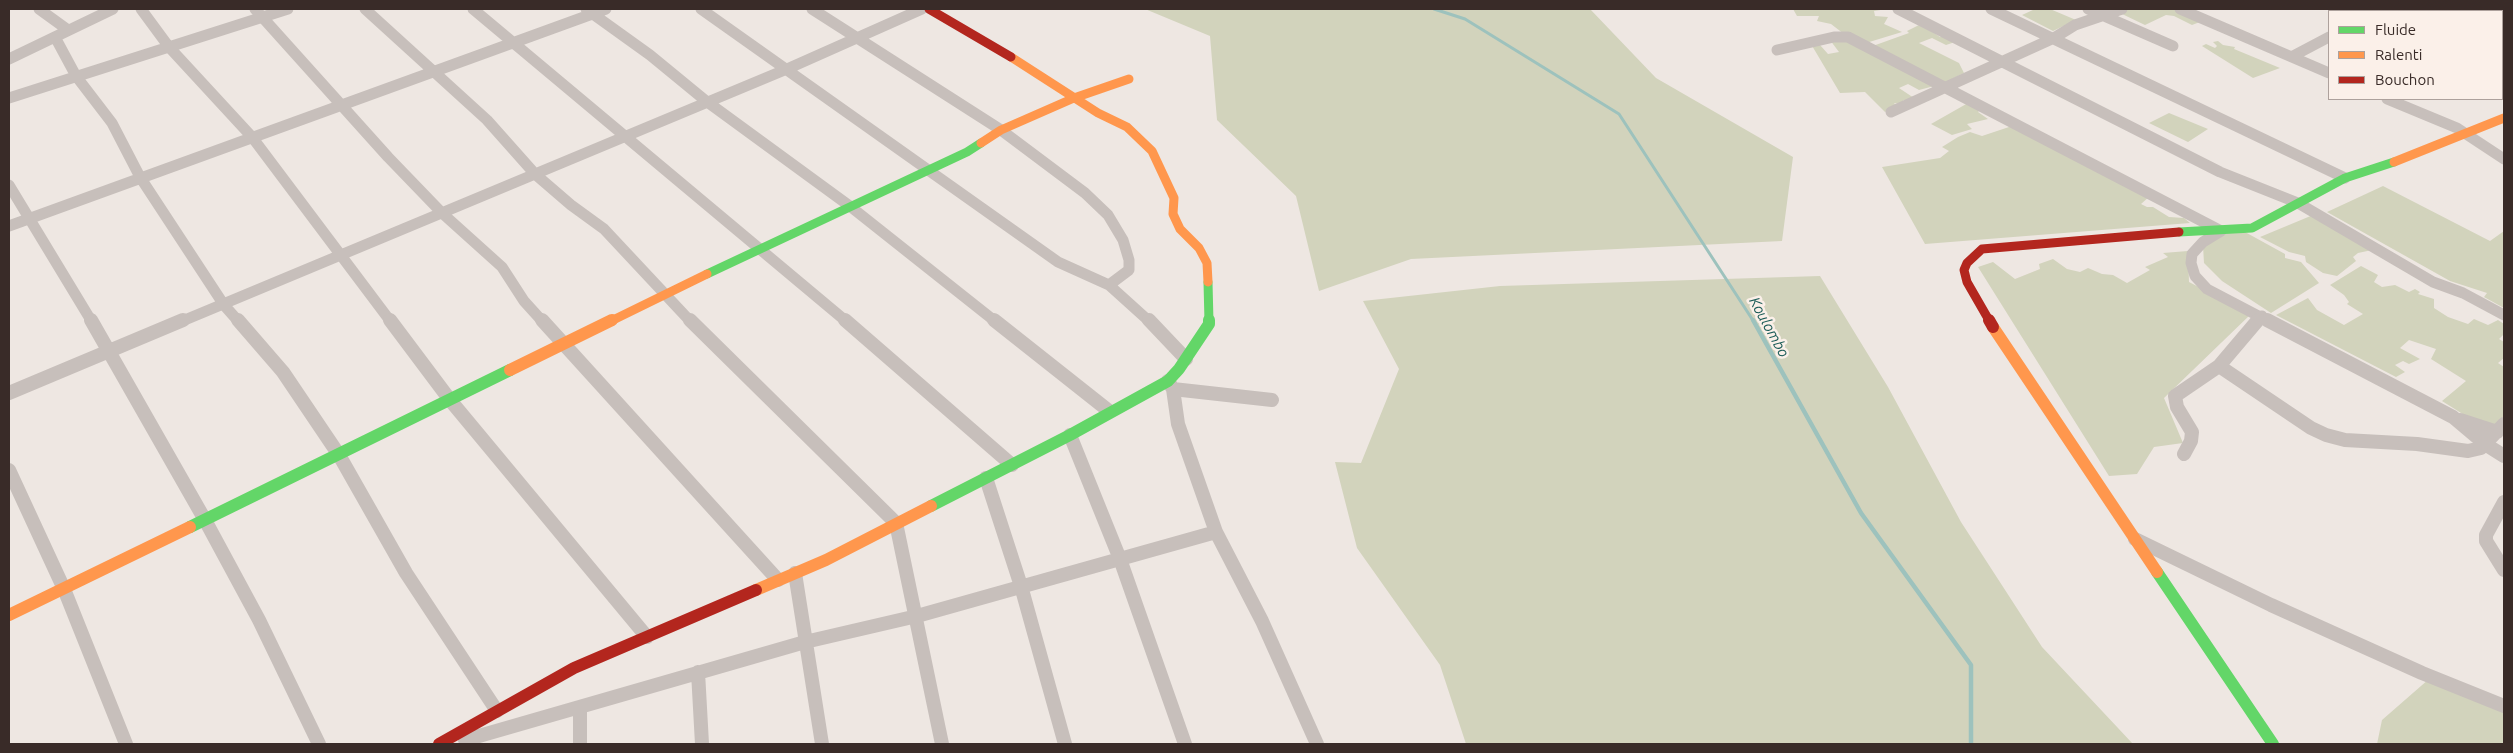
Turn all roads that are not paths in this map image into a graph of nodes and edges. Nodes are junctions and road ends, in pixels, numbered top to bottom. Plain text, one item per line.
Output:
1 (39, 9) edge
2 (113, 9) edge
3 (141, 9) edge
4 (288, 9) edge
5 (365, 9) edge
6 (473, 9) edge
7 (606, 9) edge
8 (700, 9) edge
9 (812, 9) edge
10 (922, 9) edge
11 (929, 9) edge
12 (1898, 9) edge
13 (1991, 9) edge
14 (2088, 9) edge
15 (2122, 9) edge
16 (2180, 9) edge
17 (589, 11) edge
18 (259, 13) edge
19 (2105, 16) junction
20 (68, 30) junction
21 (55, 37) junction
22 (857, 38) junction
23 (2054, 38) junction
24 (2328, 38) edge
25 (514, 42) junction
26 (2173, 46) dead end
27 (169, 47) junction
28 (1778, 50) dead end
29 (2293, 56) junction
30 (10, 58) edge
31 (2000, 61) junction
32 (787, 69) junction
33 (435, 71) junction
34 (2328, 73) edge
35 (76, 76) junction
36 (1129, 79) dead end
37 (1945, 88) junction
38 (9, 98) edge
39 (1074, 98) junction
40 (2389, 100) edge
41 (706, 101) junction
42 (341, 105) junction
43 (1891, 112) dead end
44 (2504, 118) edge
45 (1001, 130) junction
46 (2467, 134) junction
47 (627, 136) junction
48 (252, 137) junction
49 (2504, 159) edge
50 (929, 170) junction
51 (535, 174) junction
52 (140, 177) junction
53 (2345, 178) junction
54 (9, 185) edge
55 (2298, 203) junction
56 (851, 207) junction
57 (442, 213) junction
58 (28, 219) junction
59 (9, 226) edge
60 (2221, 231) junction
61 (759, 249) junction
62 (340, 256) junction
63 (1109, 285) junction
64 (665, 296) junction
65 (224, 305) junction
66 (2504, 314) edge
67 (2262, 316) junction
68 (564, 345) junction
69 (110, 352) junction
70 (1186, 359) junction
71 (2218, 366) junction
72 (1170, 385) junction
73 (9, 394) edge
74 (450, 400) junction
75 (1272, 400) dead end
76 (1109, 411) junction
77 (2453, 417) junction
78 (2501, 428) edge
79 (1070, 435) junction
80 (2485, 444) junction
81 (2184, 454) dead end
82 (340, 455) junction
83 (2504, 456) edge
84 (1012, 465) junction
85 (9, 470) edge
86 (986, 478) junction
87 (2504, 502) edge
88 (205, 520) junction
89 (896, 523) junction
90 (1216, 532) junction
91 (2133, 538) junction
92 (1120, 559) junction
93 (2504, 570) edge
94 (795, 573) junction
95 (778, 580) junction
96 (1021, 586) junction
97 (64, 589) junction
98 (9, 615) edge
99 (917, 616) junction
100 (647, 637) junction
101 (805, 642) junction
102 (698, 672) junction
103 (2504, 706) edge
104 (580, 708) junction
105 (497, 711) junction
106 (454, 742) edge
107 (126, 744) edge
108 (319, 744) edge
109 (580, 744) edge
110 (702, 744) edge
111 (822, 744) edge
112 (942, 744) edge
113 (1065, 744) edge
114 (1185, 744) edge
115 (1317, 744) edge
116 (2273, 744) edge

1 - 20 street
2 - 20 street
3 - 27 street
4 - 18 street
5 - 33 street
6 - 25 street
7 - 17 street
8 - 32 street
9 - 22 street
10 - 22 street
11 - 39 street
12 - 31 street
13 - 23 street
14 - 19 street
15 - 19 street
16 - 29 street
17 - 25 street
17 - 41 street
18 - 27 street
18 - 42 street
19 - 23 street
19 - 26 street
20 - 21 street
21 - 30 street
21 - 35 street
22 - 32 street
22 - 45 street
23 - 31 street
23 - 53 street
24 - 29 street
25 - 33 street
25 - 47 street
27 - 35 street
27 - 48 street
28 - 37 street
29 - 34 street
31 - 37 street
31 - 55 street
32 - 41 street
32 - 50 street
33 - 42 street
33 - 51 street
35 - 38 street
35 - 52 street
36 - 39 street
37 - 43 street
37 - 60 street
39 - 45 street
39 - 70 street
40 - 46 street
41 - 47 street
41 - 56 street
42 - 48 street
42 - 57 street
44 - 46 street
45 - 50 street
45 - 63 street
46 - 49 street
46 - 53 street
47 - 51 street
47 - 61 street
48 - 52 street
48 - 62 street
50 - 56 street
50 - 63 street
51 - 57 street
51 - 64 street
52 - 58 street
52 - 65 street
53 - 55 street
54 - 58 street
55 - 60 street
55 - 66 street
56 - 61 street
56 - 76 street
57 - 62 street
57 - 68 street
58 - 59 street
58 - 69 street
60 - 67 street
60 - 91 street
61 - 64 street
61 - 84 street
62 - 65 street
62 - 74 street
63 - 70 street
64 - 68 street
64 - 89 street
65 - 69 street
65 - 82 street
67 - 71 street
67 - 77 street
68 - 74 street
68 - 95 street
69 - 73 street
69 - 88 street
70 - 72 street
71 - 80 street
71 - 81 street
72 - 75 street
72 - 76 street
72 - 90 street
74 - 82 street
74 - 100 street
76 - 79 street
77 - 78 street
77 - 80 street
78 - 80 street
79 - 84 street
79 - 92 street
80 - 83 street
82 - 88 street
82 - 105 street
84 - 86 street
85 - 97 street
86 - 89 street
86 - 96 street
87 - 93 street
88 - 97 street
88 - 108 street
89 - 94 street
89 - 99 street
90 - 92 street
90 - 115 street
91 - 103 street
91 - 116 street
92 - 96 street
92 - 114 street
94 - 95 street
94 - 101 street
95 - 100 street
96 - 99 street
96 - 113 street
97 - 98 street
97 - 107 street
99 - 101 street
99 - 112 street
100 - 105 street
101 - 102 street
101 - 111 street
102 - 104 street
102 - 110 street
104 - 106 street
104 - 109 street
105 - 106 street

